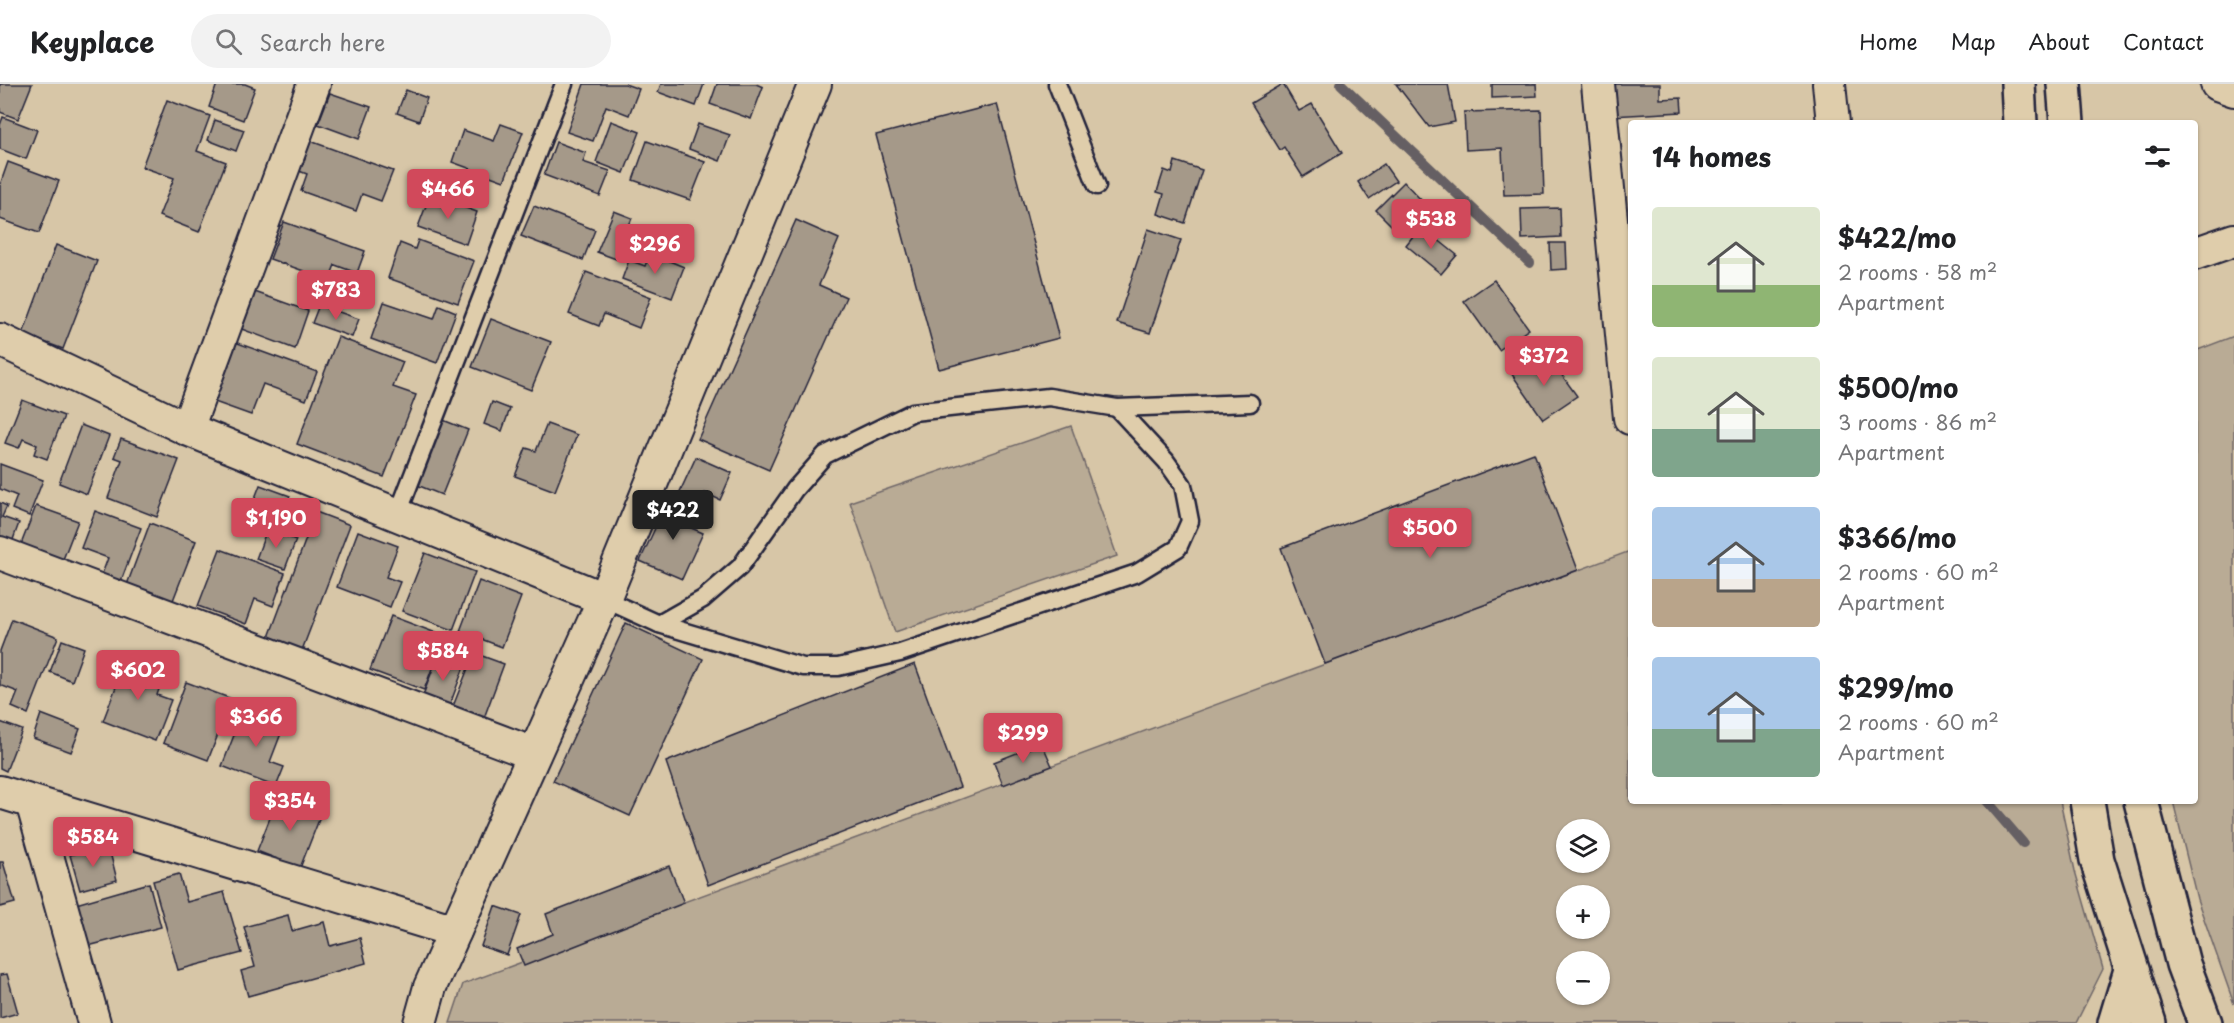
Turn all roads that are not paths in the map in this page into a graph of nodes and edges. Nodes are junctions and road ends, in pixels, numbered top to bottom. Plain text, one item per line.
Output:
1 (314, 84) edge
2 (564, 84) edge
3 (815, 84) edge
4 (1057, 84) edge
5 (1598, 84) edge
6 (1829, 84) edge
7 (2018, 84) edge
8 (2064, 84) edge
9 (2217, 84) edge
10 (2234, 90) edge
11 (1833, 120) edge
12 (2020, 120) edge
13 (2067, 120) edge
14 (1097, 186) dead end
15 (2234, 240) edge
16 (2198, 253) edge
17 (0, 340) edge
18 (1628, 397) edge
19 (1250, 403) dead end
20 (1117, 408) junction
21 (187, 429) junction
22 (397, 516) junction
23 (0, 554) edge
24 (603, 598) junction
25 (659, 624) junction
26 (534, 754) junction
27 (0, 792) edge
28 (32, 802) junction
29 (2088, 804) edge
30 (2142, 804) edge
31 (455, 931) junction
32 (2131, 970) junction
33 (94, 1023) edge
34 (420, 1023) edge
35 (2115, 1023) edge
36 (2149, 1023) edge
37 (2205, 1023) edge

1 - 21 street
2 - 22 lane
3 - 24 street
4 - 14 lane
5 - 18 street
6 - 11 street
7 - 12 main road
8 - 13 main road
9 - 10 street
15 - 16 street
17 - 21 street
19 - 20 lane
20 - 25 lane
20 - 25 lane
21 - 22 street
22 - 24 street
23 - 26 street
24 - 25 lane
24 - 26 street
26 - 31 street
27 - 28 street
28 - 31 street
28 - 33 street
29 - 32 main road
30 - 37 main road
31 - 34 street
32 - 35 main road
32 - 36 main road

